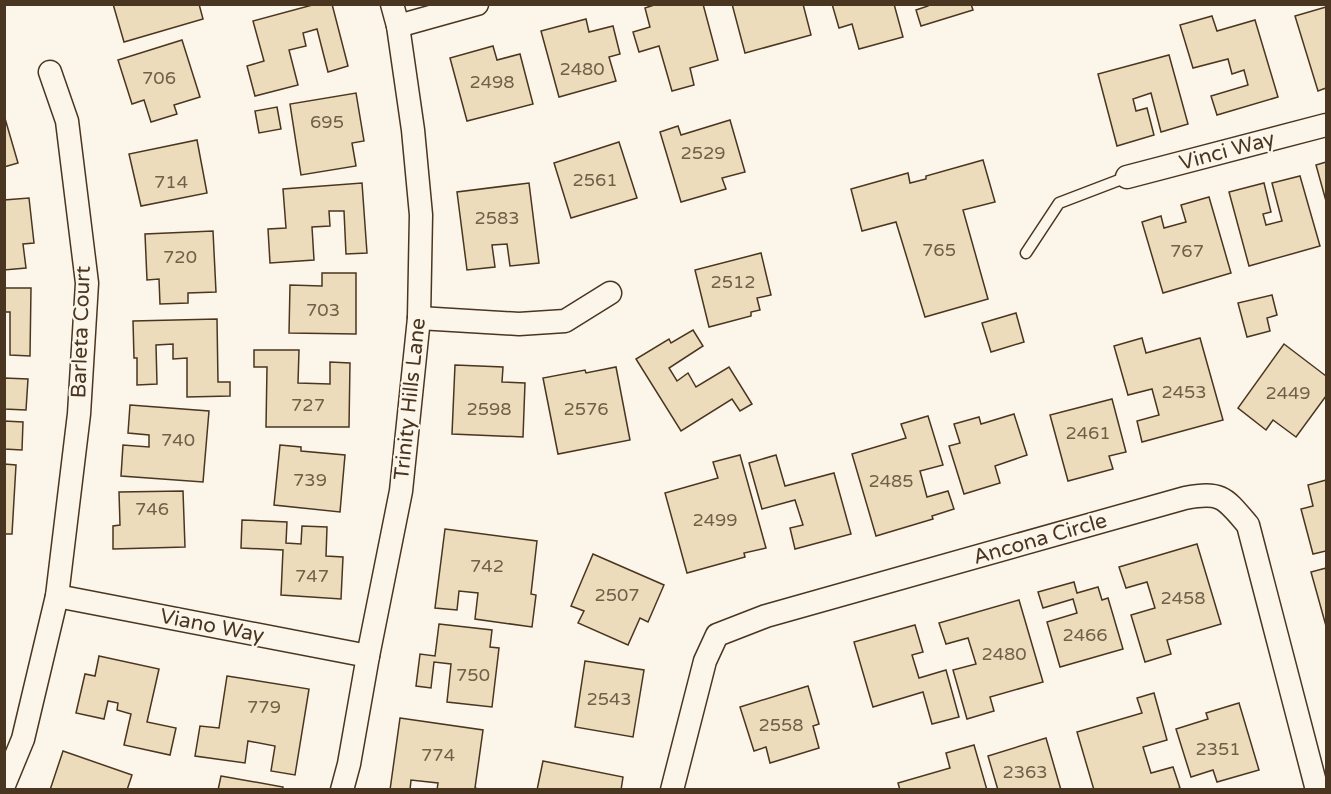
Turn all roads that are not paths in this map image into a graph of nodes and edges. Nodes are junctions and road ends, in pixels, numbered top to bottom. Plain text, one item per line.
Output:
1 (392, 4) edge
2 (477, 4) edge
3 (398, 26) junction
4 (50, 72) dead end
5 (1326, 124) edge
6 (1126, 177) joint
7 (1026, 253) dead end
8 (610, 293) dead end
9 (419, 318) junction
10 (57, 596) junction
11 (368, 656) junction
12 (4, 785) edge
13 (342, 789) edge
14 (672, 789) edge
15 (1317, 789) edge

1 - 3 street, Trinity Hills Lane
2 - 3 street
3 - 9 street, Trinity Hills Lane
4 - 10 street, Barleta Court
5 - 6 street, Vinci Way
6 - 7 lane
8 - 9 street
9 - 11 street, Trinity Hills Lane
10 - 11 street, Viano Way
10 - 12 street, Barleta Court
11 - 13 street, Trinity Hills Lane
14 - 15 street, Ancona Circle

